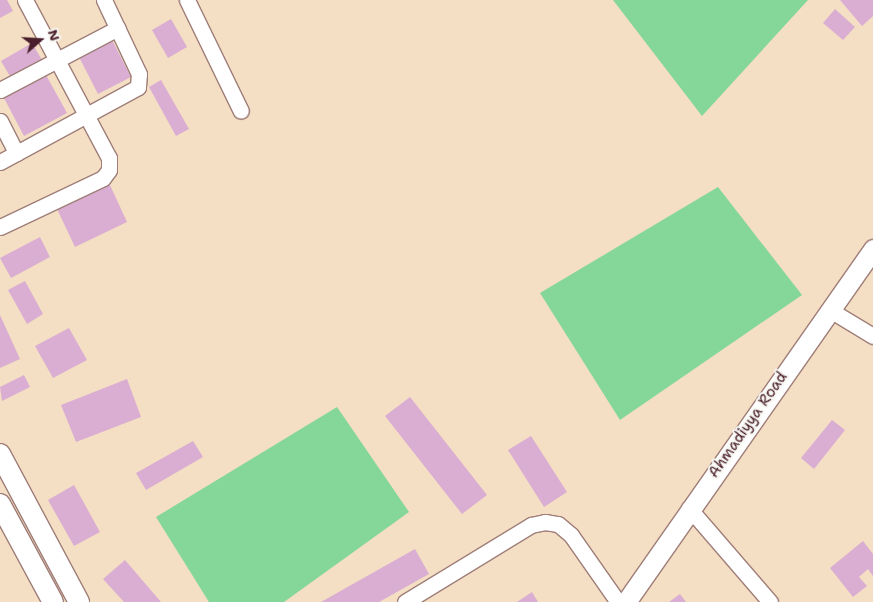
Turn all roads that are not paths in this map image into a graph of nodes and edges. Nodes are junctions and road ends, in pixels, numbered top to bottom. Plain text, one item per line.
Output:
1 (25, 0) edge
2 (104, 0) edge
3 (187, 0) edge
4 (118, 28) junction
5 (56, 59) junction
6 (0, 90) edge
7 (241, 111) dead end
8 (87, 117) junction
9 (0, 122) edge
10 (16, 153) junction
11 (0, 162) edge
12 (0, 227) edge
13 (873, 250) edge
14 (830, 310) junction
15 (873, 336) edge
16 (0, 455) edge
17 (0, 504) edge
18 (689, 508) junction
19 (53, 602) edge
20 (79, 602) edge
21 (405, 602) edge
22 (618, 602) edge
23 (626, 602) edge
24 (770, 602) edge

1 - 5 street
2 - 4 street
3 - 7 street
4 - 5 street
4 - 8 street
5 - 6 street
5 - 8 street
8 - 10 street
8 - 12 street
9 - 10 street
10 - 11 street
13 - 14 street, Ahmadiyya Road
14 - 15 street
14 - 18 street, Ahmadiyya Road
16 - 20 main road
17 - 19 main road
18 - 23 street, Ahmadiyya Road
18 - 24 street
21 - 22 street

